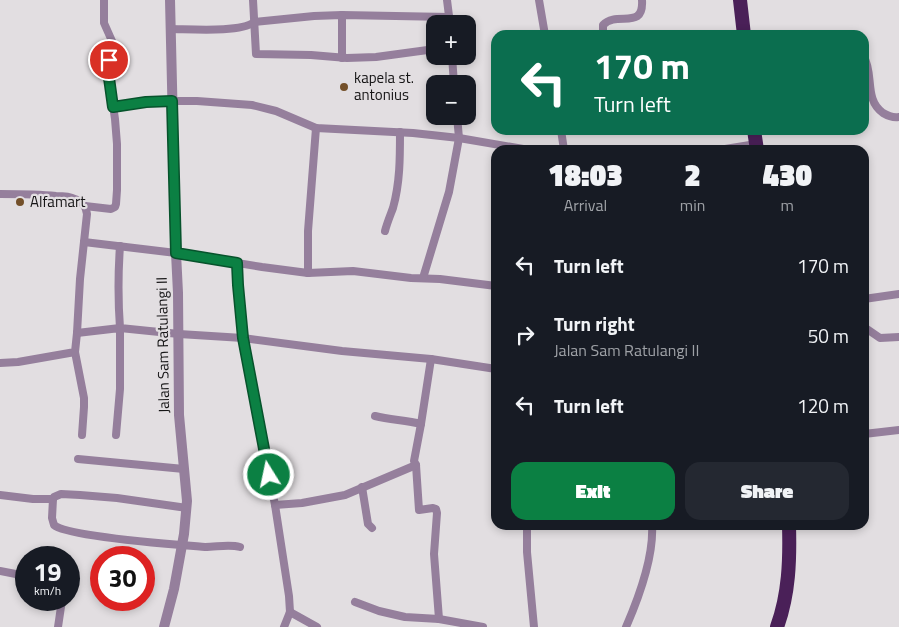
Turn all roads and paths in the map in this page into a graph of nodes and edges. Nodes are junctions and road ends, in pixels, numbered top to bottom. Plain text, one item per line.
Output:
1 (104, 0) edge
2 (170, 0) edge
3 (253, 0) edge
4 (447, 0) edge
5 (539, 0) edge
6 (642, 0) edge
7 (740, 0) edge
8 (342, 15) junction
9 (449, 15) edge
10 (426, 19) edge
11 (254, 22) junction
12 (170, 29) junction
13 (544, 30) edge
14 (603, 30) edge
15 (743, 30) edge
16 (426, 50) edge
17 (342, 58) junction
18 (869, 77) edge
19 (172, 101) junction
20 (113, 107) junction
21 (899, 117) edge
22 (458, 125) edge
23 (316, 128) junction
24 (400, 132) junction
25 (459, 138) junction
26 (756, 141) edge
27 (500, 145) edge
28 (740, 145) edge
29 (0, 194) edge
30 (84, 206) junction
31 (385, 231) dead end
32 (84, 242) junction
33 (120, 246) junction
34 (176, 253) junction
35 (237, 263) junction
36 (308, 273) junction
37 (422, 278) junction
38 (491, 285) edge
39 (899, 294) edge
40 (869, 298) edge
41 (120, 328) junction
42 (869, 331) edge
43 (77, 333) junction
44 (179, 334) junction
45 (899, 337) edge
46 (243, 338) junction
47 (75, 352) junction
48 (431, 359) junction
49 (0, 363) edge
50 (491, 368) edge
51 (375, 416) dead end
52 (421, 424) junction
53 (899, 430) edge
54 (869, 433) edge
55 (82, 435) dead end
56 (116, 436) dead end
57 (78, 459) dead end
58 (416, 465) junction
59 (184, 470) junction
60 (362, 487) junction
61 (0, 495) edge
62 (52, 499) junction
63 (275, 505) junction
64 (187, 508) junction
65 (372, 528) dead end
66 (527, 530) edge
67 (652, 530) edge
68 (789, 530) edge
69 (182, 546) junction
70 (240, 547) dead end
71 (0, 571) edge
72 (15, 574) edge
73 (355, 602) dead end
74 (60, 611) edge
75 (290, 612) junction
76 (411, 618) junction
77 (439, 619) junction
78 (58, 627) edge
79 (164, 627) edge
80 (284, 627) edge
81 (317, 627) edge
82 (409, 627) edge
83 (483, 627) edge
84 (534, 627) edge
85 (626, 627) edge
86 (777, 627) edge

1 - 20 street
2 - 12 street, Jalan Sam Ratulangi II
3 - 11 street
4 - 9 street
5 - 13 street
6 - 14 street
7 - 15 highway
8 - 10 street
8 - 11 street
8 - 17 street
11 - 12 street
11 - 17 street
12 - 19 street, Jalan Sam Ratulangi II
16 - 17 street
18 - 21 street
19 - 20 street
19 - 23 street
19 - 34 street, Jalan Sam Ratulangi II
20 - 30 street
22 - 25 street
23 - 24 street
23 - 36 street
24 - 25 street
24 - 31 street
25 - 27 street
25 - 37 street
26 - 28 street
29 - 30 street
30 - 32 street
32 - 33 street
32 - 43 street
33 - 34 street
33 - 41 street
34 - 35 street
34 - 44 street, Jalan Sam Ratulangi II
35 - 36 street
35 - 46 street
36 - 37 street
37 - 38 street
39 - 40 street
41 - 43 street
41 - 44 street
41 - 56 street
42 - 45 street
43 - 47 street
44 - 46 street
44 - 59 street, Jalan Sam Ratulangi II
46 - 48 street
46 - 63 street
47 - 49 street
47 - 55 street
48 - 50 street
48 - 52 street
51 - 52 street
52 - 58 street
53 - 54 street
57 - 59 street
58 - 60 street
58 - 77 street
59 - 64 street, Jalan Sam Ratulangi II
60 - 63 street
60 - 65 street
61 - 62 street
62 - 64 street
62 - 69 street
63 - 75 street
64 - 69 street, Jalan Sam Ratulangi II
66 - 84 street
67 - 85 street
68 - 86 highway
69 - 70 street
69 - 79 street, Jalan Sam Ratulangi II
71 - 72 street
73 - 76 street
74 - 78 street
75 - 80 street
75 - 81 street
76 - 77 street
76 - 82 street
77 - 83 street

